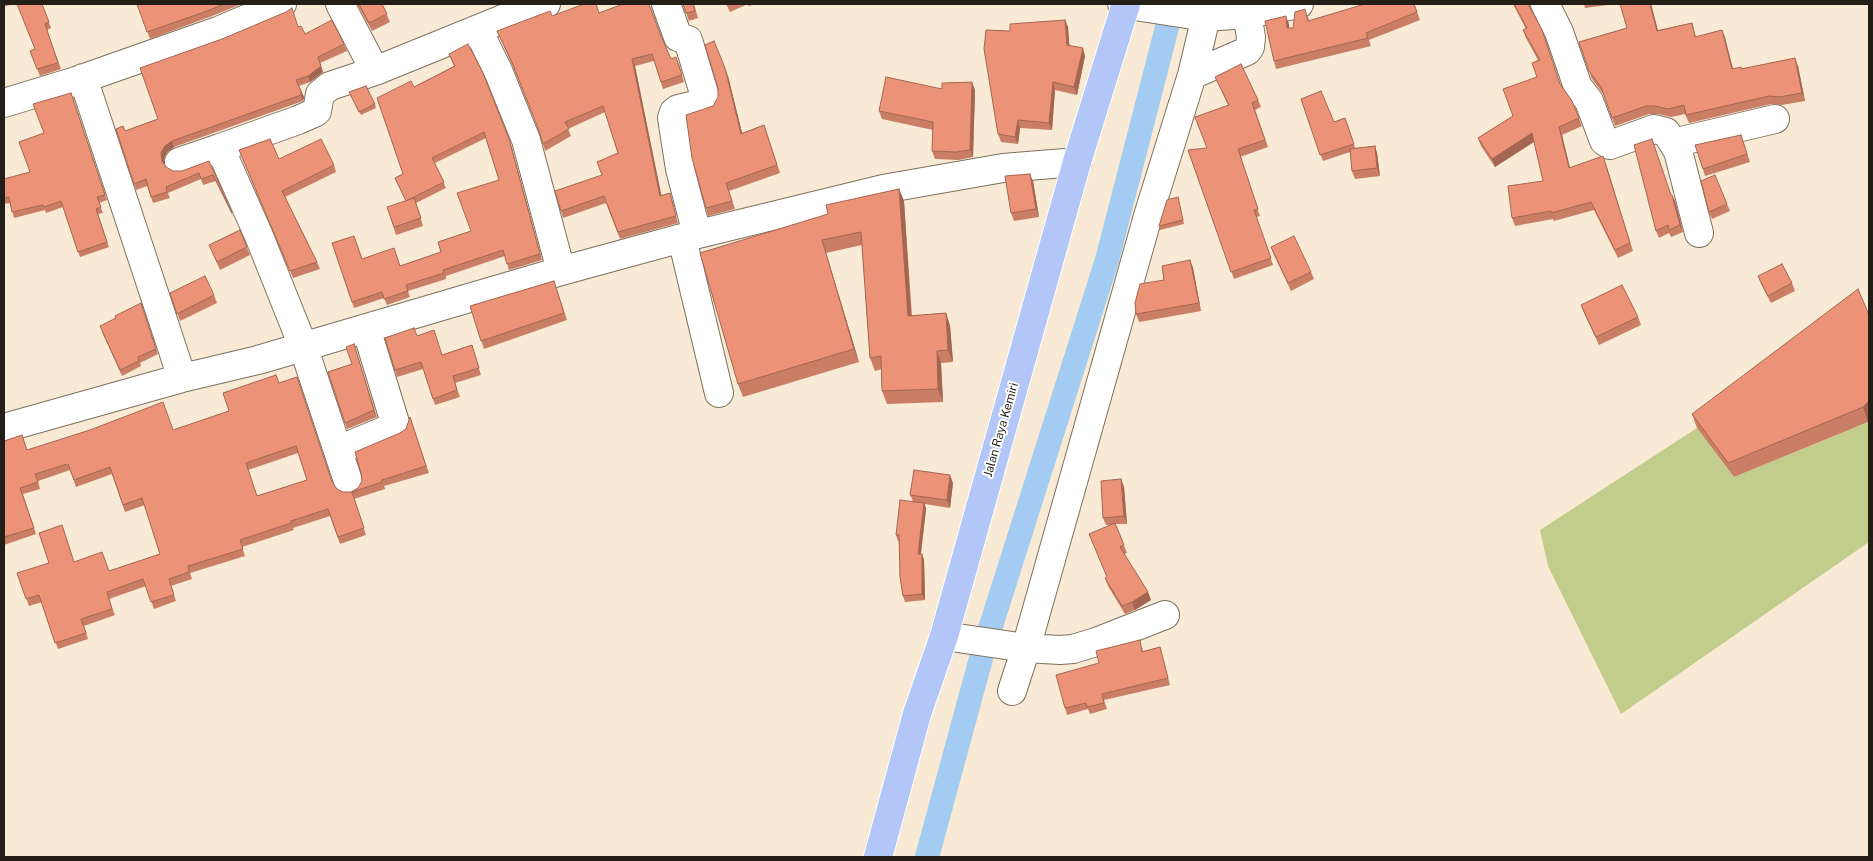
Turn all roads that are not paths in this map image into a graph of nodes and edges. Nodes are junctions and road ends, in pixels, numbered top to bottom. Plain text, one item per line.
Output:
1 (282, 4) edge
2 (340, 4) edge
3 (546, 4) edge
4 (666, 4) edge
5 (1299, 4) edge
6 (1545, 4) edge
7 (1129, 5) edge
8 (1204, 12) edge
9 (1247, 14) junction
10 (478, 30) junction
11 (375, 70) junction
12 (1192, 75) junction
13 (84, 78) junction
14 (4, 103) edge
15 (1775, 119) dead end
16 (1673, 143) junction
17 (220, 148) junction
18 (179, 162) dead end
19 (1077, 162) junction
20 (1699, 233) dead end
21 (690, 236) junction
22 (561, 271) junction
23 (366, 328) junction
24 (303, 346) junction
25 (182, 378) junction
26 (719, 393) dead end
27 (4, 428) edge
28 (338, 450) junction
29 (349, 484) dead end
30 (1165, 615) dead end
31 (949, 636) junction
32 (1022, 647) junction
33 (1012, 691) dead end
34 (878, 857) edge

1 - 13 street
2 - 11 street
3 - 10 street
4 - 21 street
5 - 9 street
6 - 16 street
7 - 8 street
7 - 19 main road, Jalan Raya Kemiri
8 - 9 street
8 - 12 street
9 - 12 street
10 - 11 street
10 - 22 street
11 - 17 street
12 - 32 street
13 - 14 street
13 - 25 street
15 - 16 street
16 - 20 street
17 - 18 street
17 - 24 street
19 - 21 street
19 - 31 main road, Jalan Raya Kemiri
21 - 22 street
21 - 26 street
22 - 23 street
23 - 24 street
23 - 28 street
24 - 25 street
24 - 28 street
25 - 27 street
28 - 29 street
30 - 32 street
31 - 32 street
31 - 34 main road, Jalan Raya Kemiri
32 - 33 street

